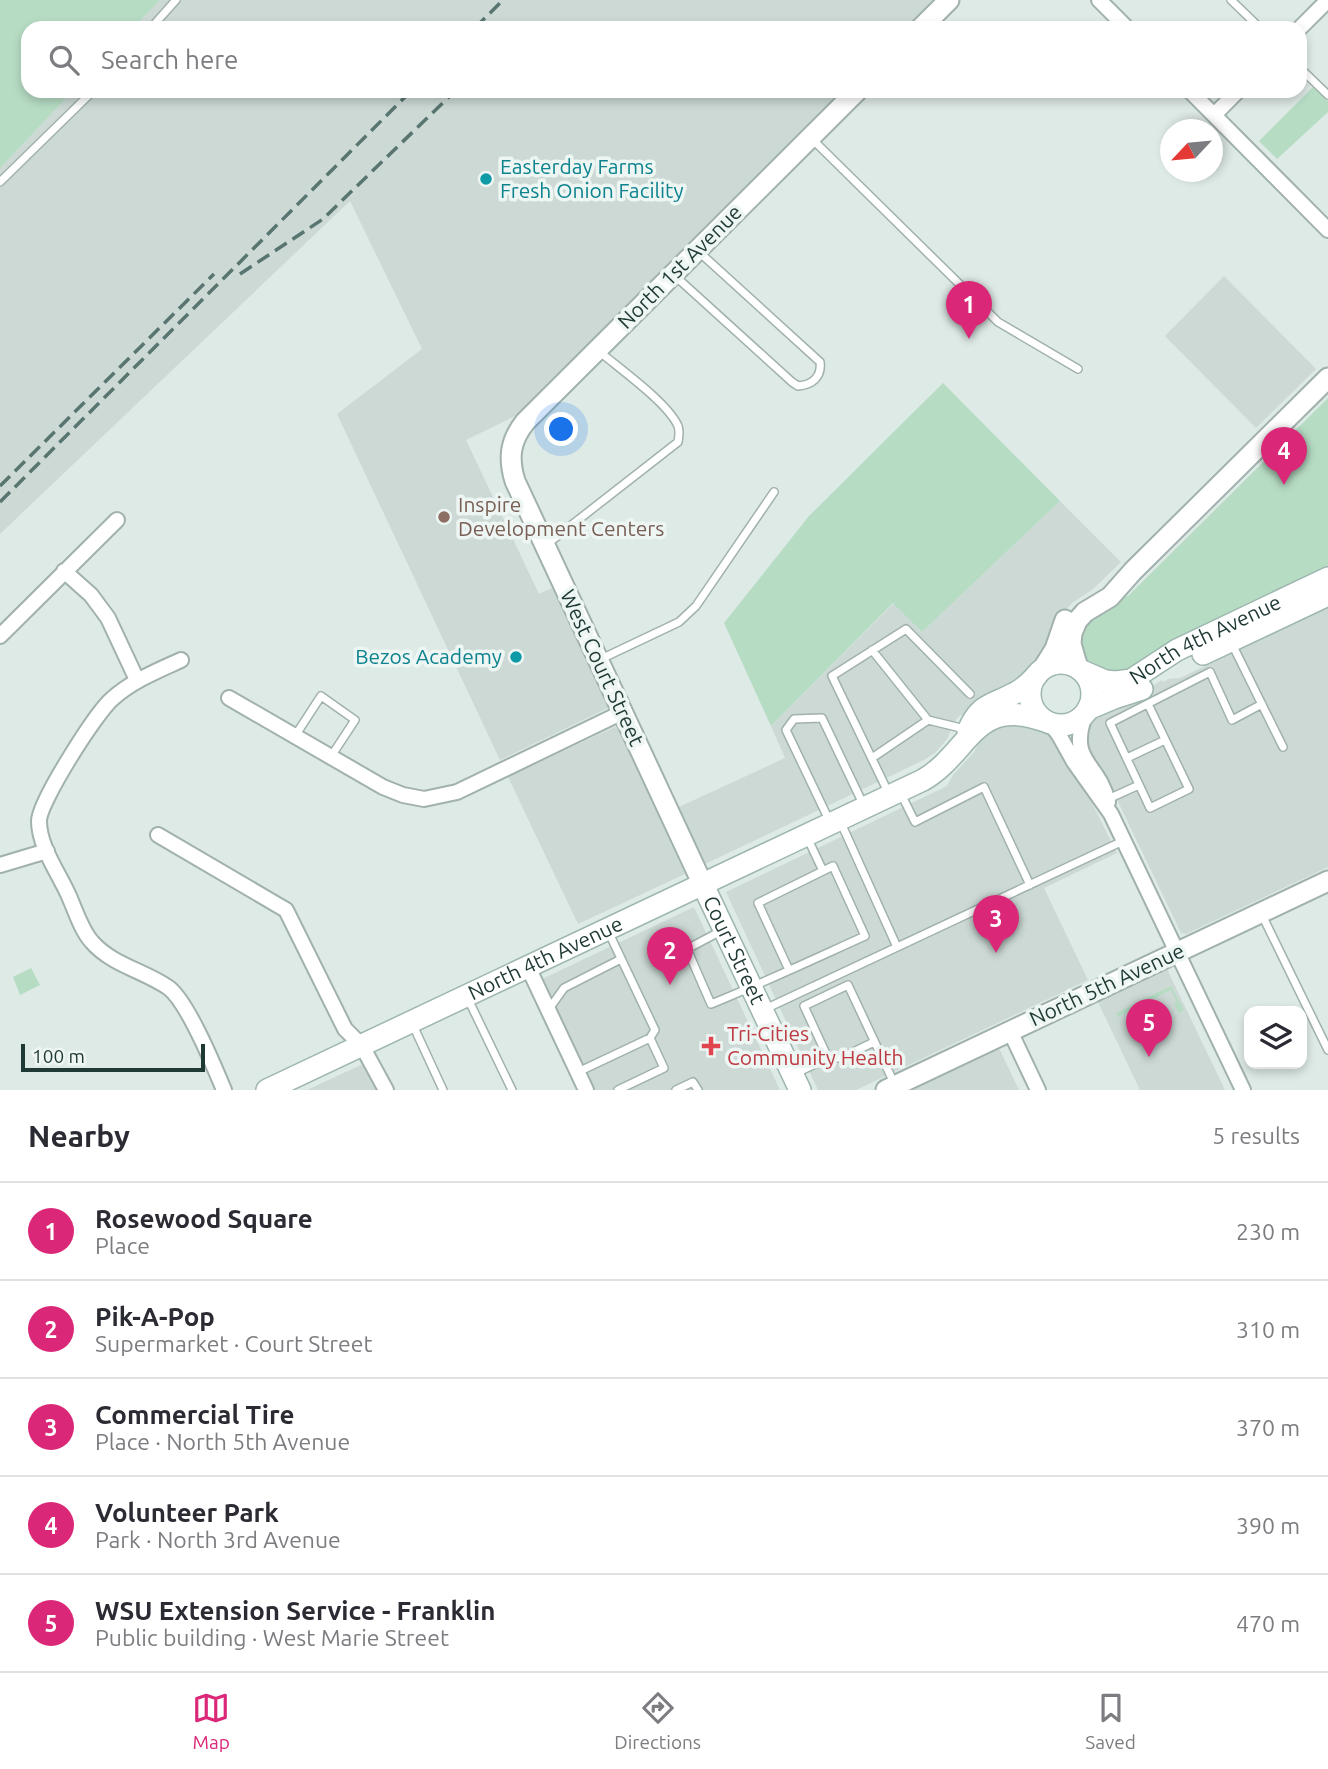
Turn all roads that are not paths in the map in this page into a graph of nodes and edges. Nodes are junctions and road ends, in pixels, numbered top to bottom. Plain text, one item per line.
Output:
1 (176, 0) edge
2 (949, 0) edge
3 (1099, 0) edge
4 (1231, 0) edge
5 (1328, 0) edge
6 (157, 21) edge
7 (928, 21) edge
8 (1120, 21) edge
9 (1253, 21) edge
10 (1307, 21) edge
11 (1307, 75) edge
12 (1328, 96) edge
13 (86, 98) edge
14 (850, 98) edge
15 (1197, 98) edge
16 (1231, 98) edge
17 (1214, 115) junction
18 (811, 137) junction
19 (0, 182) edge
20 (1328, 230) edge
21 (697, 250) junction
22 (673, 274) junction
23 (597, 350) junction
24 (1079, 369) dead end
25 (1328, 378) edge
26 (511, 449) joint
27 (774, 492) dead end
28 (117, 520) dead end
29 (545, 545) junction
30 (64, 571) junction
31 (1133, 571) junction
32 (1328, 579) edge
33 (1328, 595) edge
34 (1228, 635) junction
35 (0, 636) edge
36 (872, 650) junction
37 (181, 660) dead end
38 (598, 660) junction
39 (1080, 669) junction
40 (1040, 672) junction
41 (137, 680) junction
42 (970, 694) dead end
43 (229, 698) dead end
44 (1148, 704) junction
45 (1262, 705) junction
46 (623, 712) junction
47 (1087, 712) junction
48 (928, 720) junction
49 (1048, 722) junction
50 (966, 735) junction
51 (294, 736) junction
52 (1165, 740) junction
53 (1283, 747) dead end
54 (330, 758) junction
55 (872, 758) junction
56 (1127, 758) junction
57 (1139, 785) junction
58 (895, 794) junction
59 (1108, 799) junction
60 (865, 808) junction
61 (1111, 814) junction
62 (835, 822) junction
63 (158, 835) dead end
64 (806, 836) junction
65 (1124, 841) junction
66 (47, 851) junction
67 (0, 865) edge
68 (823, 871) junction
69 (1328, 881) edge
70 (703, 885) junction
71 (1030, 885) junction
72 (1261, 913) junction
73 (607, 930) junction
74 (724, 930) junction
75 (897, 947) junction
76 (1177, 952) junction
77 (621, 959) junction
78 (528, 967) junction
79 (789, 971) junction
80 (752, 988) junction
81 (467, 996) junction
82 (548, 1010) junction
83 (762, 1010) junction
84 (412, 1022) junction
85 (1010, 1031) junction
86 (650, 1038) junction
87 (874, 1042) junction
88 (362, 1046) junction
89 (1328, 1050) edge
90 (828, 1058) junction
91 (578, 1072) junction
92 (796, 1082) edge
93 (903, 1086) edge
94 (224, 1090) edge
95 (267, 1090) edge
96 (386, 1090) edge
97 (443, 1090) edge
98 (512, 1090) edge
99 (586, 1090) edge
100 (618, 1090) edge
101 (676, 1090) edge
102 (698, 1090) edge
103 (1038, 1090) edge
104 (1243, 1090) edge

1 - 6 lane
2 - 7 street
3 - 8 street
4 - 9 lane
5 - 10 street
11 - 12 lane
13 - 19 lane
14 - 18 street, North 1st Avenue
15 - 17 street
16 - 17 street
17 - 20 street
18 - 21 street, North 1st Avenue
18 - 24 lane
21 - 22 street, North 1st Avenue
21 - 22 lane
22 - 23 street, North 1st Avenue
23 - 26 street, North 1st Avenue
23 - 29 lane
25 - 31 street
26 - 29 street, West Court Street
27 - 38 lane
28 - 30 street
29 - 38 street, West Court Street
30 - 35 street
30 - 41 street
31 - 39 street
31 - 40 street
32 - 34 main road, North 4th Avenue
33 - 34 main road, North 4th Avenue
34 - 39 main road, North 4th Avenue
34 - 45 lane
34 - 47 main road, North 4th Avenue
36 - 42 lane
36 - 48 lane
36 - 55 lane
37 - 41 street
38 - 46 street, West Court Street
39 - 40 main road
39 - 47 main road
40 - 49 main road
40 - 50 main road, North 4th Avenue
41 - 66 street
43 - 51 street
44 - 45 lane
44 - 52 lane
44 - 56 lane
45 - 53 lane
46 - 54 street
46 - 70 street, West Court Street
47 - 49 main road
47 - 59 street
48 - 50 lane
48 - 55 lane
49 - 50 main road, North 4th Avenue
49 - 61 street
50 - 58 main road, North 4th Avenue
51 - 54 street
51 - 54 lane
52 - 56 lane
52 - 57 lane
55 - 58 lane
56 - 57 lane
57 - 59 lane
58 - 60 main road, North 4th Avenue
58 - 71 lane
59 - 61 street
60 - 62 main road, North 4th Avenue
60 - 62 lane
61 - 65 street
62 - 64 main road, North 4th Avenue
62 - 75 lane
63 - 88 street
64 - 68 lane
64 - 70 main road, North 4th Avenue
65 - 71 lane
65 - 76 street
66 - 67 street
66 - 94 street
68 - 79 lane
68 - 79 lane
69 - 72 street, North 5th Avenue
70 - 73 main road, North 4th Avenue
70 - 74 main road, Court Street
71 - 75 lane
72 - 76 street, North 5th Avenue
72 - 89 lane
73 - 77 lane
73 - 78 main road, North 4th Avenue
74 - 80 main road, Court Street
74 - 80 lane
75 - 83 lane
76 - 85 street, North 5th Avenue
76 - 104 street
77 - 82 lane
77 - 86 lane
78 - 81 main road, North 4th Avenue
78 - 82 street
79 - 80 lane
80 - 83 main road, Court Street
81 - 84 main road, North 4th Avenue
81 - 98 lane
82 - 91 street
83 - 92 main road, Court Street
84 - 88 main road, North 4th Avenue
84 - 97 lane
85 - 93 street, North 5th Avenue
85 - 103 street
86 - 91 lane
86 - 100 lane
87 - 90 lane
87 - 90 lane
87 - 93 lane
88 - 95 main road, North 4th Avenue
88 - 96 street
90 - 92 lane
91 - 99 street
101 - 102 lane

